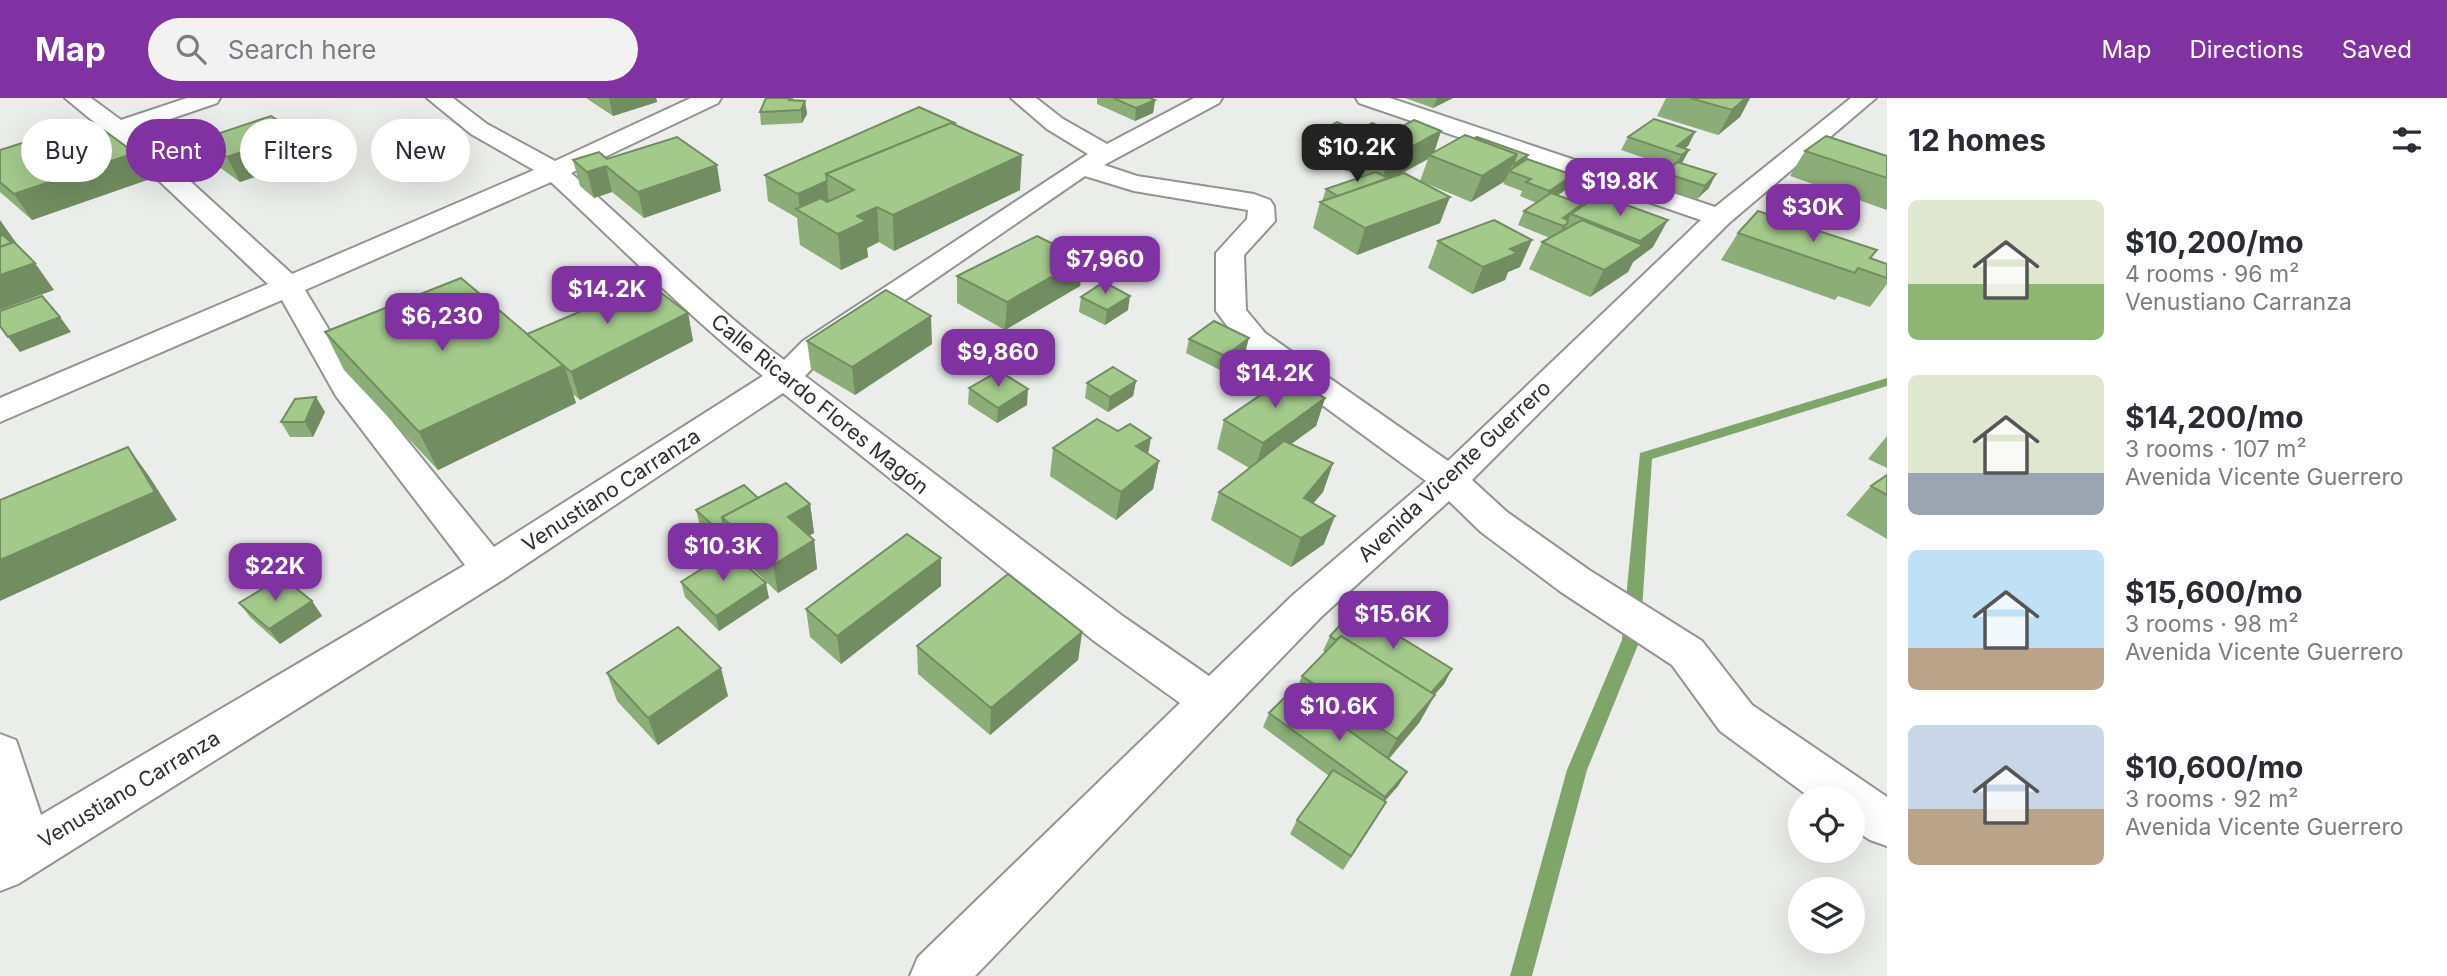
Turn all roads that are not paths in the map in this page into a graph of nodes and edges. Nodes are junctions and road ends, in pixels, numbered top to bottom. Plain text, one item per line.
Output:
1 (76, 98) edge
2 (209, 98) edge
3 (438, 98) edge
4 (710, 98) edge
5 (1022, 98) edge
6 (1211, 98) edge
7 (1367, 98) edge
8 (1868, 101) edge
9 (118, 129) junction
10 (1093, 160) junction
11 (0, 169) edge
12 (554, 171) junction
13 (1719, 217) junction
14 (288, 286) junction
15 (786, 376) junction
16 (0, 411) edge
17 (1450, 480) junction
18 (491, 569) junction
19 (1212, 701) junction
20 (0, 754) edge
21 (1831, 786) edge
22 (1865, 810) edge
23 (1887, 824) edge
24 (13, 859) edge
25 (937, 976) edge

1 - 9 street
2 - 9 street
3 - 12 street, Calle Ricardo Flores Magón
4 - 12 street
5 - 10 street
6 - 10 street, Venustiano Carranza
7 - 13 street
8 - 13 street, Avenida Vicente Guerrero
9 - 11 street
9 - 14 street
10 - 15 street, Venustiano Carranza
10 - 17 street
12 - 14 street
12 - 15 street, Calle Ricardo Flores Magón
13 - 17 street, Avenida Vicente Guerrero
14 - 16 street
14 - 18 street
15 - 18 street, Venustiano Carranza
15 - 19 street, Calle Ricardo Flores Magón
17 - 19 street, Avenida Vicente Guerrero
17 - 21 street
18 - 24 street, Venustiano Carranza
19 - 25 street, Avenida Vicente Guerrero
20 - 24 street
22 - 23 street

